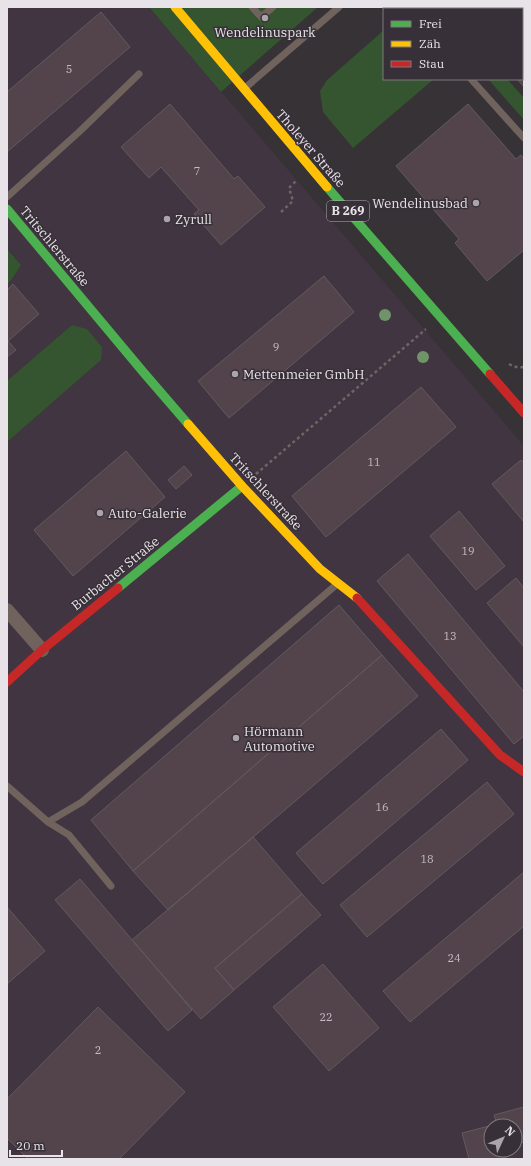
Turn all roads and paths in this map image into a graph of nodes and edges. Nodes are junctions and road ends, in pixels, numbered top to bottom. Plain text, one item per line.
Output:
1 (174, 7) edge
2 (252, 7) edge
3 (273, 7) edge
4 (339, 7) edge
5 (139, 74) dead end
6 (473, 80) edge
7 (244, 89) junction
8 (524, 138) edge
9 (310, 167) junction
10 (7, 197) edge
11 (7, 209) edge
12 (281, 212) dead end
13 (440, 317) junction
14 (522, 406) edge
15 (242, 486) junction
16 (339, 583) junction
17 (7, 610) edge
18 (42, 650) junction
19 (7, 682) edge
20 (524, 772) edge
21 (7, 786) edge
22 (48, 822) junction
23 (111, 886) dead end

1 - 7 street, Tholeyer Straße / B 269
2 - 3 lane
4 - 7 lane
5 - 10 lane
6 - 8 lane
7 - 9 street, Tholeyer Straße / B 269
9 - 12 path
9 - 13 street, Tholeyer Straße / B 269
11 - 15 street, Tritschlerstraße
13 - 14 street, Tholeyer Straße / B 269
13 - 15 path
15 - 16 street, Tritschlerstraße
15 - 18 street, Burbacher Straße
16 - 20 street, Tritschlerstraße
16 - 22 lane
17 - 18 street
18 - 19 street, Burbacher Straße
21 - 22 lane
22 - 23 lane

